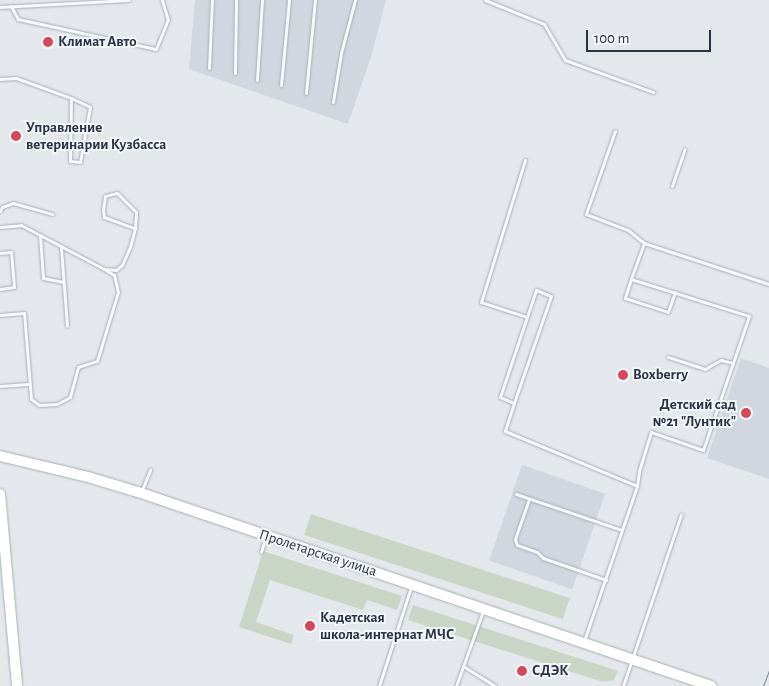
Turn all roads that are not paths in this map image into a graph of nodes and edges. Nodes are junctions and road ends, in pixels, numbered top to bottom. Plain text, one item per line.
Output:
1 (130, 0) edge
2 (162, 0) edge
3 (212, 0) edge
4 (236, 0) edge
5 (262, 0) edge
6 (289, 0) edge
7 (315, 0) edge
8 (356, 0) edge
9 (485, 0) edge
10 (11, 6) junction
11 (0, 7) edge
12 (209, 68) dead end
13 (235, 73) dead end
14 (0, 79) edge
15 (257, 80) dead end
16 (281, 85) dead end
17 (653, 92) dead end
18 (306, 93) dead end
19 (71, 98) junction
20 (332, 102) dead end
21 (615, 131) dead end
22 (685, 149) dead end
23 (525, 160) dead end
24 (672, 186) dead end
25 (0, 211) edge
26 (52, 214) dead end
27 (0, 227) edge
28 (135, 228) junction
29 (40, 236) junction
30 (644, 243) junction
31 (61, 247) junction
32 (0, 253) edge
33 (104, 270) junction
34 (632, 279) junction
35 (64, 282) junction
36 (769, 284) edge
37 (0, 289) edge
38 (675, 292) junction
39 (0, 315) edge
40 (527, 317) junction
41 (67, 326) dead end
42 (668, 357) dead end
43 (733, 363) junction
44 (28, 384) junction
45 (0, 386) edge
46 (514, 403) junction
47 (0, 456) edge
48 (150, 470) dead end
49 (637, 486) junction
50 (141, 493) junction
51 (0, 494) edge
52 (516, 494) dead end
53 (529, 499) junction
54 (681, 515) dead end
55 (622, 530) junction
56 (267, 536) junction
57 (261, 552) dead end
58 (4, 578) edge
59 (606, 580) junction
60 (412, 584) junction
61 (484, 608) junction
62 (584, 642) junction
63 (632, 659) junction
64 (463, 666) junction
65 (17, 686) edge
66 (379, 686) edge
67 (456, 686) edge
68 (495, 686) edge
69 (623, 686) edge
70 (711, 686) edge

1 - 10 lane
2 - 10 lane
3 - 12 lane
4 - 13 lane
5 - 15 lane
6 - 16 lane
7 - 18 lane
8 - 20 lane
9 - 17 lane
10 - 11 lane
14 - 19 lane
19 - 19 lane
21 - 30 lane
22 - 24 lane
23 - 40 lane
25 - 26 lane
27 - 29 lane
28 - 28 lane
28 - 33 lane
29 - 31 lane
29 - 35 lane
30 - 34 lane
30 - 36 lane
31 - 33 lane
31 - 35 lane
32 - 37 lane
33 - 44 lane
34 - 38 lane
34 - 38 lane
35 - 41 lane
38 - 43 lane
39 - 44 lane
40 - 46 lane
40 - 46 lane
42 - 43 lane
43 - 49 lane
44 - 45 lane
46 - 49 lane
47 - 50 street, Пролетарская улица
48 - 50 lane
49 - 55 lane
50 - 56 street, Пролетарская улица
51 - 58 street
52 - 53 lane
53 - 55 lane
53 - 59 lane
54 - 63 lane
55 - 59 lane
56 - 57 lane
56 - 60 street, Пролетарская улица
58 - 65 street
59 - 62 lane
60 - 61 street, Пролетарская улица
60 - 66 lane
61 - 62 street, Пролетарская улица
61 - 64 lane
62 - 63 street, Пролетарская улица
63 - 69 lane
63 - 70 street, Пролетарская улица
64 - 67 lane
64 - 68 lane

